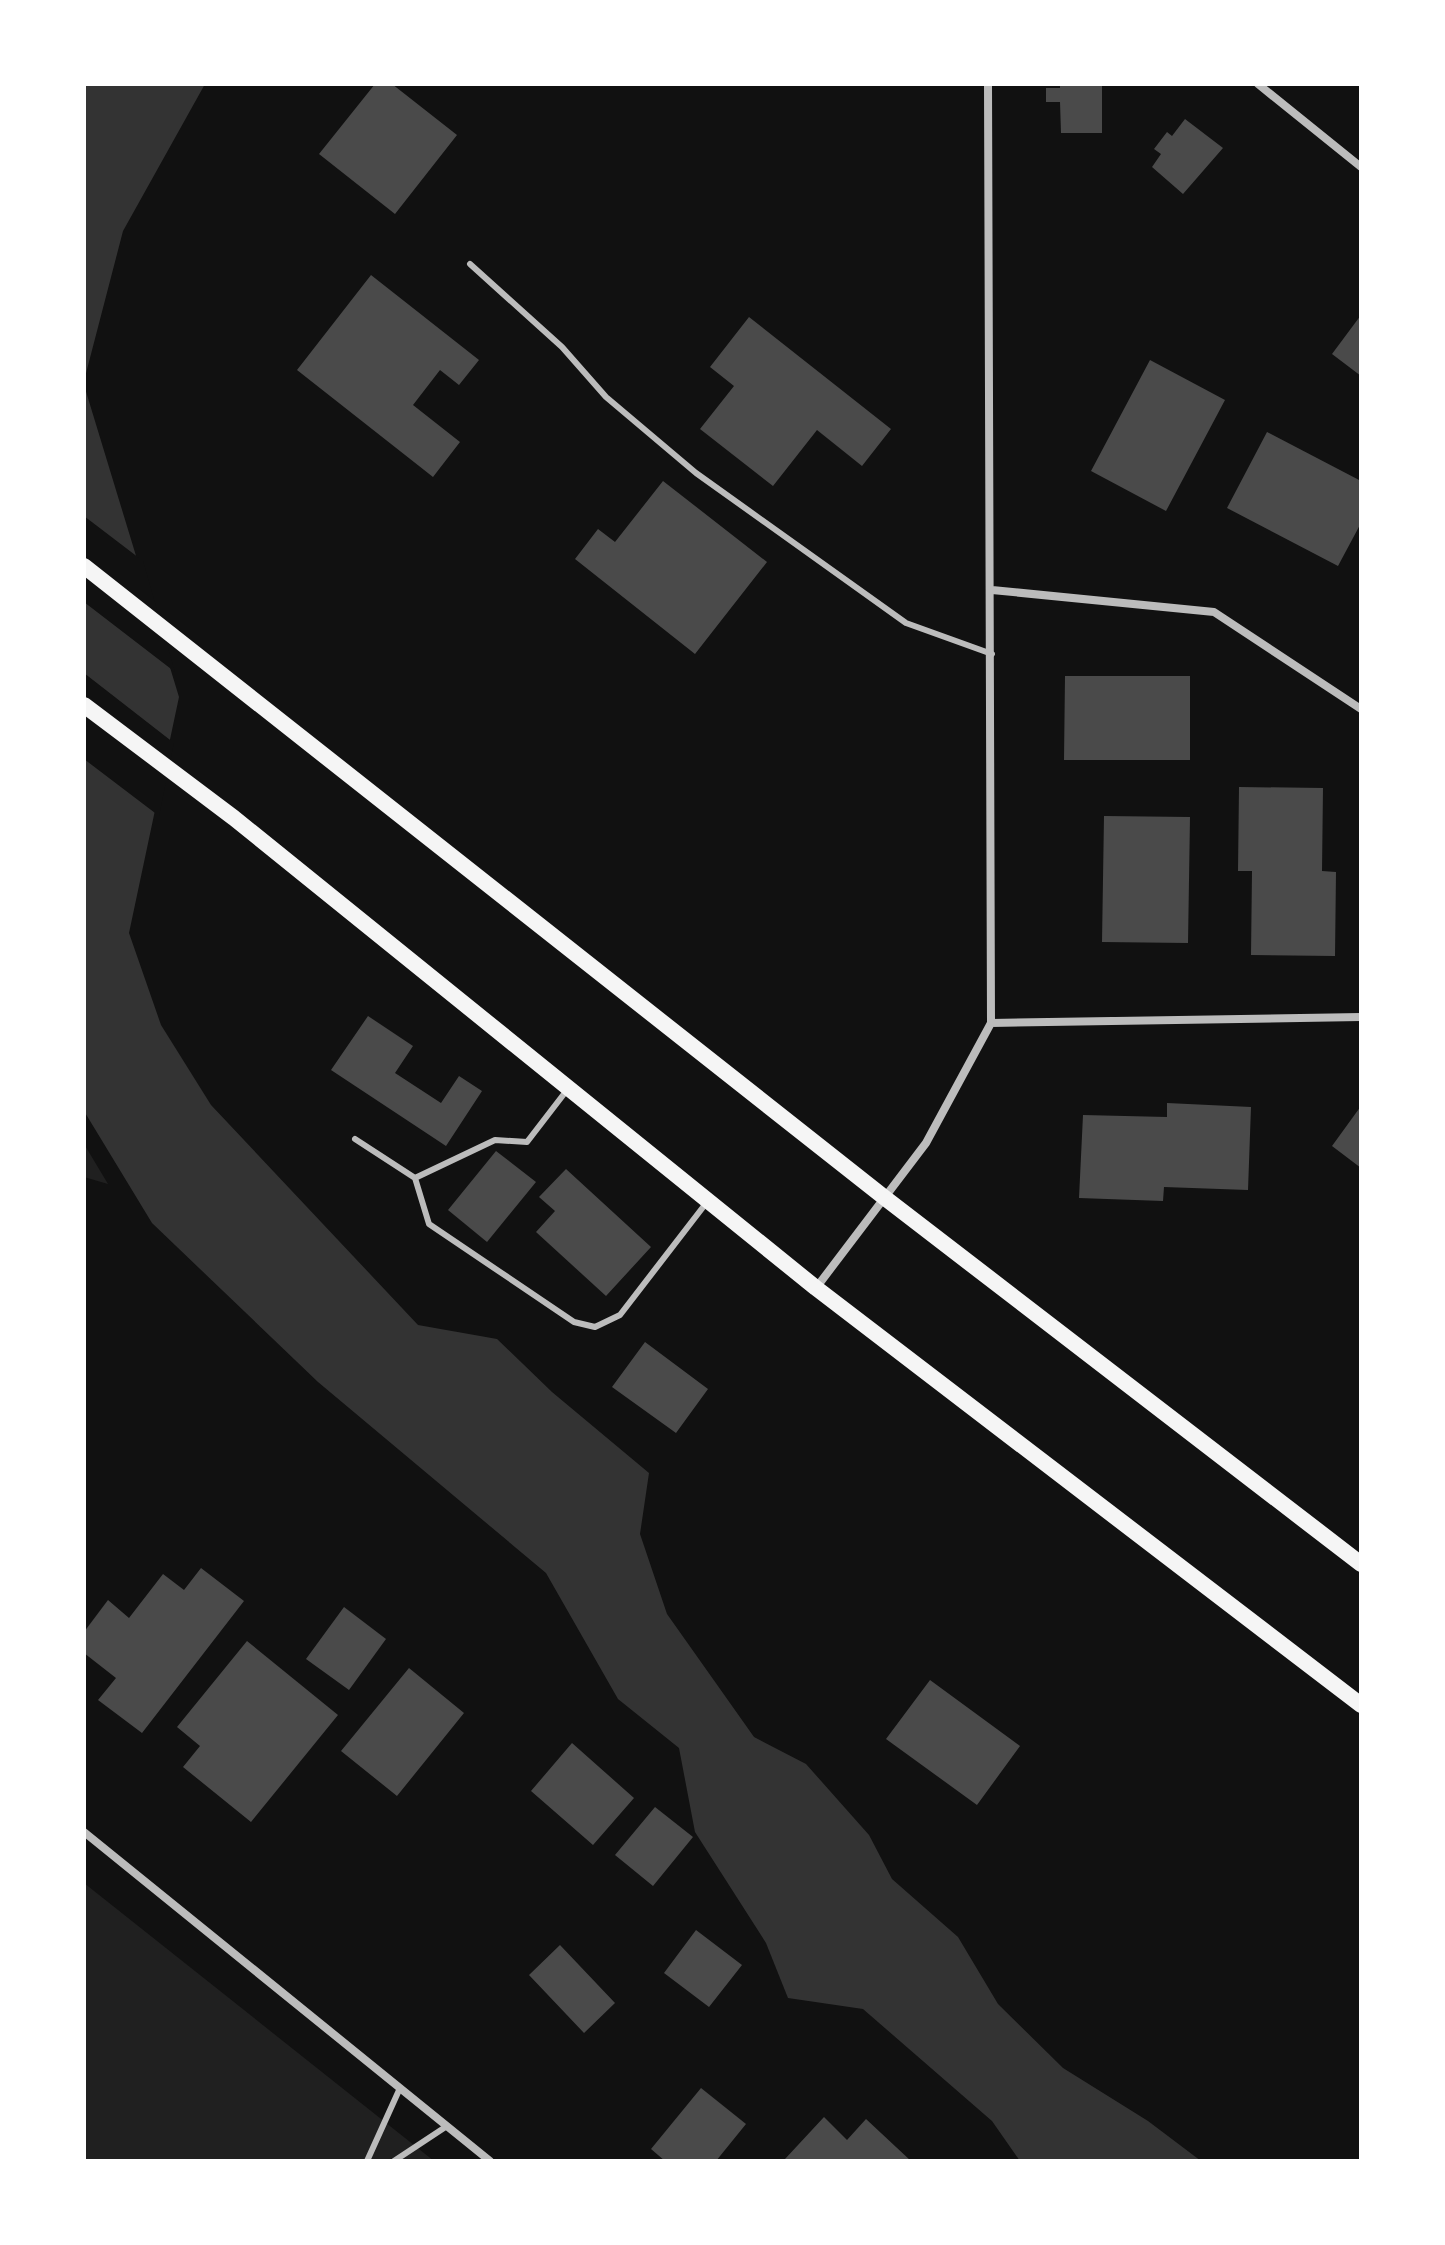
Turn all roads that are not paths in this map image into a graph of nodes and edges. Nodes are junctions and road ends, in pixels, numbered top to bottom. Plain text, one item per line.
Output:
1 (988, 84) edge
2 (1258, 84) edge
3 (1361, 167) edge
4 (470, 264) dead end
5 (84, 566) edge
6 (992, 590) junction
7 (992, 654) junction
8 (84, 705) edge
9 (1361, 709) edge
10 (1361, 1017) edge
11 (991, 1023) junction
12 (570, 1088) junction
13 (355, 1139) dead end
14 (415, 1178) junction
15 (885, 1198) junction
16 (709, 1199) junction
17 (816, 1288) junction
18 (1361, 1564) edge
19 (1361, 1705) edge
20 (84, 1832) edge
21 (400, 2088) junction
22 (447, 2126) junction
23 (367, 2161) edge
24 (394, 2161) edge
25 (490, 2161) edge

1 - 6 street
2 - 3 street
4 - 7 lane
5 - 15 main road
6 - 7 street
6 - 9 street
7 - 11 street
8 - 12 main road
10 - 11 street
11 - 15 street
12 - 14 lane
12 - 16 main road
13 - 14 lane
14 - 16 lane
15 - 17 street
15 - 18 main road
16 - 17 main road
17 - 19 main road
20 - 21 street
21 - 22 street
21 - 23 lane
22 - 24 lane
22 - 25 street

